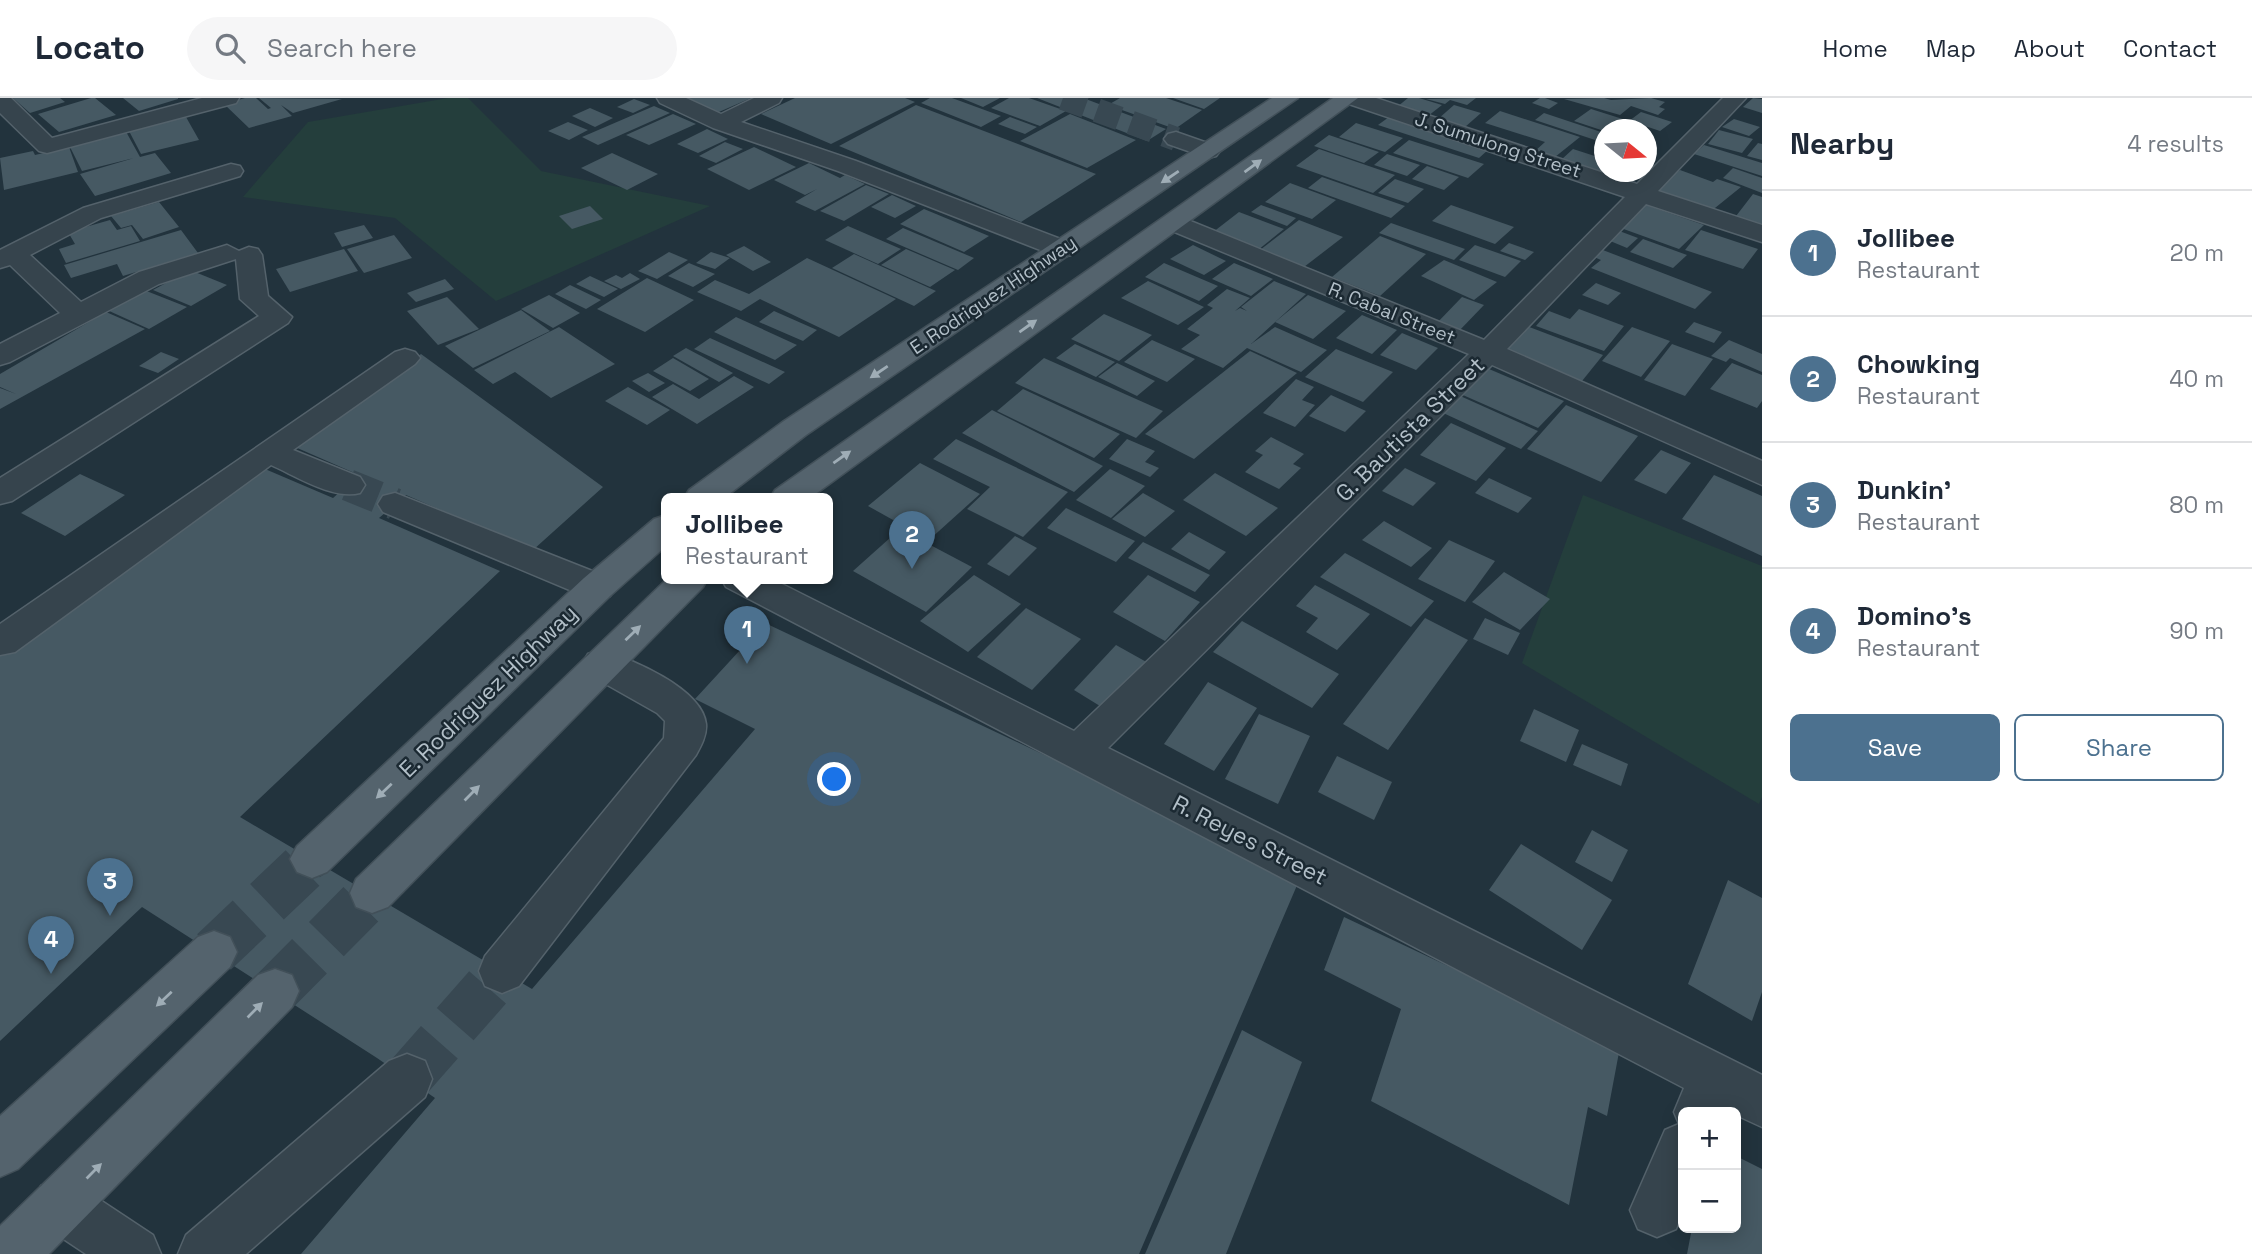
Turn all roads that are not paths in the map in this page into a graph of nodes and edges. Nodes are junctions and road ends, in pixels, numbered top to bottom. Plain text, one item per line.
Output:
1 (228, 98) edge
2 (668, 98) edge
3 (771, 98) edge
4 (1287, 98) edge
5 (1347, 98) edge
6 (1354, 98) edge
7 (1735, 98) edge
8 (0, 100) edge
9 (720, 123) junction
10 (1176, 139) tunnel mouth
11 (1208, 151) junction
12 (231, 171) dead end
13 (1644, 192) junction
14 (1174, 223) junction
15 (1762, 234) edge
16 (1062, 249) junction
17 (7, 257) edge
18 (78, 314) junction
19 (1488, 352) junction
20 (0, 356) edge
21 (405, 358) dead end
22 (268, 452) junction
23 (1762, 474) edge
24 (348, 485) tunnel mouth
25 (0, 493) edge
26 (708, 493) edge
27 (794, 493) edge
28 (395, 504) tunnel mouth
29 (661, 532) edge
30 (684, 584) edge
31 (751, 584) edge
32 (597, 587) junction
33 (2, 642) dead end
34 (601, 664) junction
35 (1078, 752) junction
36 (312, 859) tunnel mouth
37 (372, 893) tunnel mouth
38 (214, 952) tunnel mouth
39 (502, 971) tunnel mouth
40 (275, 992) tunnel mouth
41 (407, 1079) tunnel mouth
42 (1706, 1095) edge
43 (1762, 1102) edge
44 (0, 1151) edge
45 (1678, 1161) edge
46 (60, 1205) junction
47 (1657, 1210) dead end
48 (11, 1254) edge
49 (134, 1254) edge
50 (205, 1254) edge

1 - 8 street
2 - 9 street
3 - 9 street
4 - 11 main road, E. Rodriguez Highway
14 -> 5 main road, E. Rodriguez Highway
6 - 13 street, J. Sumulong Street
7 - 13 street, G. Bautista Street
9 - 16 street
10 - 11 street
11 -> 16 main road, E. Rodriguez Highway
12 - 17 street
13 - 15 street, J. Sumulong Street
13 - 19 street, G. Bautista Street
14 - 19 street, R. Cabal Street
27 -> 14 main road, E. Rodriguez Highway
16 -> 26 main road, E. Rodriguez Highway
17 - 18 street
18 - 20 street
18 - 25 street
19 - 23 street, R. Cabal Street
19 - 35 street, G. Bautista Street
21 - 22 street
22 - 24 street
22 - 33 street
28 - 32 street
29 - 32 main road, E. Rodriguez Highway
34 -> 30 main road
31 - 35 street, R. Reyes Street
32 -> 36 main road, E. Rodriguez Highway
37 -> 34 main road
34 - 39 street
35 - 42 street, R. Reyes Street
38 -> 44 main road
46 -> 40 main road
41 - 50 street
42 - 43 street, R. Reyes Street
45 - 47 street
46 - 48 main road
46 - 49 street

